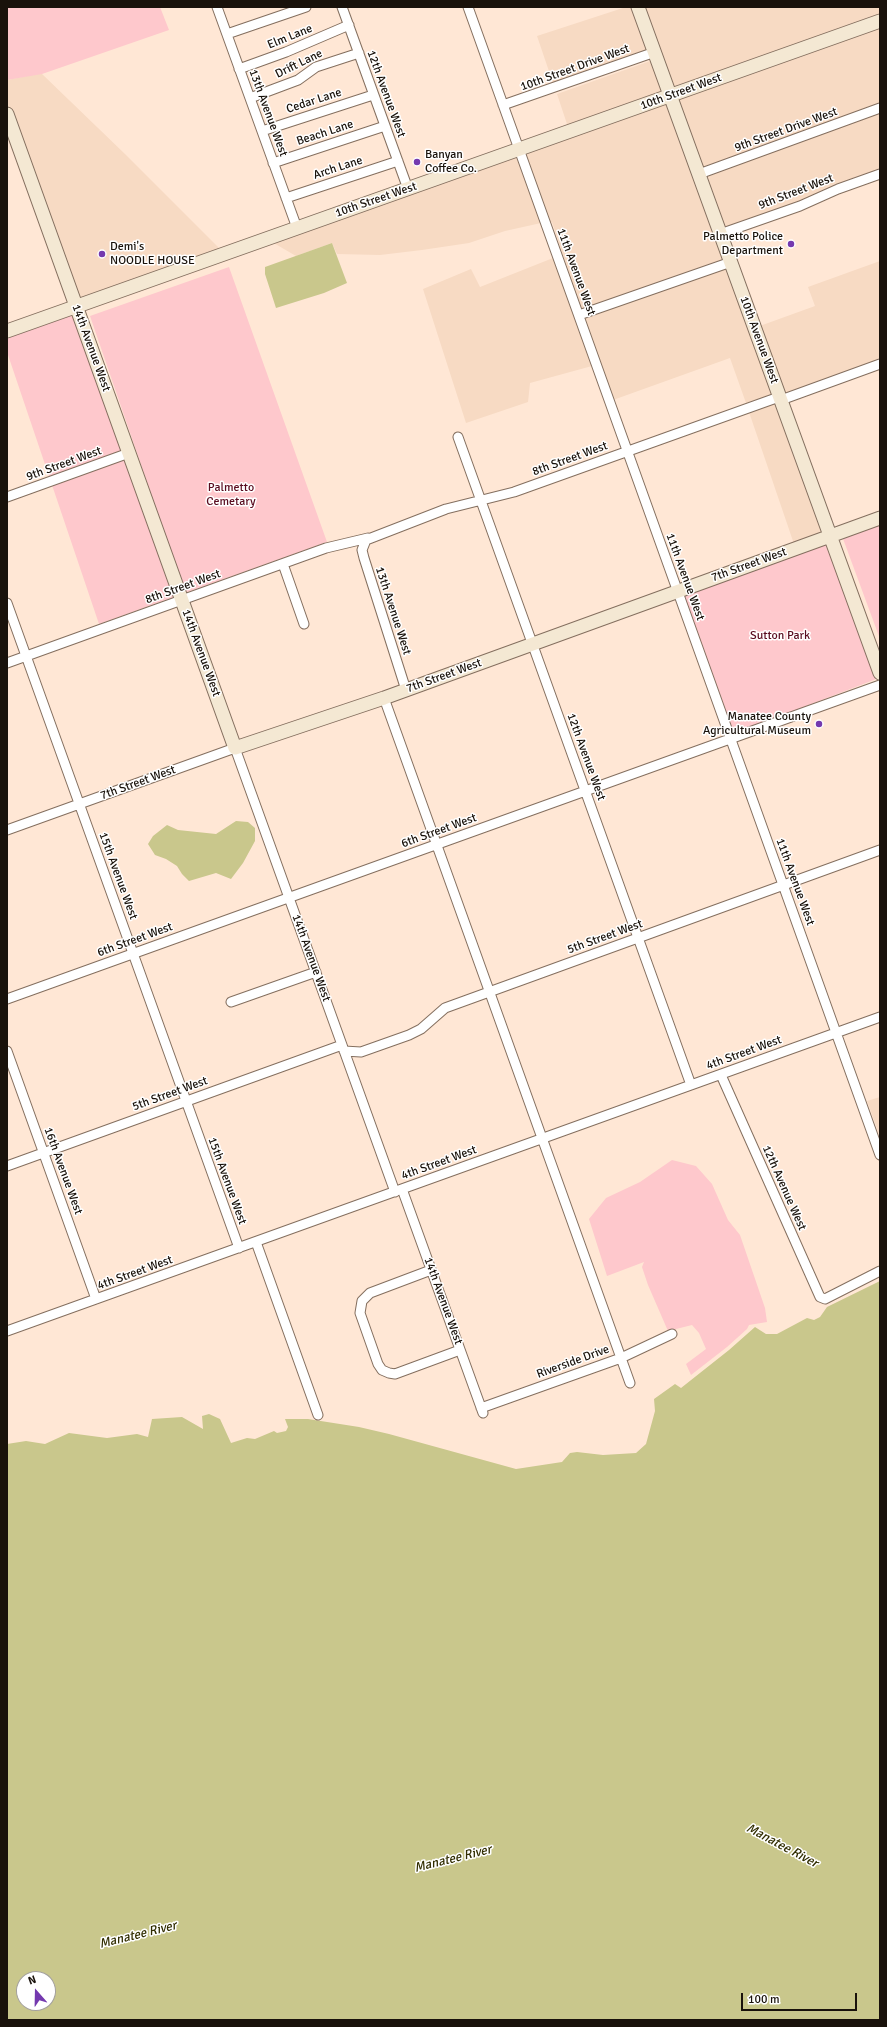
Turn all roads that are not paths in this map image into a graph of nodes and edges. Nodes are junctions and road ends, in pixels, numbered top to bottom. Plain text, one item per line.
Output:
1 (218, 7) edge
2 (306, 7) edge
3 (342, 7) edge
4 (468, 7) edge
5 (638, 7) edge
6 (880, 21) edge
7 (349, 25) junction
8 (227, 34) junction
9 (655, 52) junction
10 (359, 53) junction
11 (239, 69) junction
12 (374, 95) junction
13 (670, 96) junction
14 (250, 98) junction
15 (503, 105) junction
16 (880, 108) edge
17 (7, 114) edge
18 (385, 126) junction
19 (262, 131) junction
20 (519, 149) junction
21 (398, 161) junction
22 (273, 163) junction
23 (699, 174) junction
24 (880, 174) edge
25 (408, 189) junction
26 (286, 198) junction
27 (297, 228) junction
28 (720, 234) junction
29 (731, 262) junction
30 (76, 307) junction
31 (578, 316) junction
32 (7, 332) edge
33 (880, 364) edge
34 (780, 398) junction
35 (458, 437) dead end
36 (627, 450) junction
37 (129, 453) junction
38 (7, 497) edge
39 (481, 501) junction
40 (880, 518) edge
41 (830, 536) junction
42 (367, 539) junction
43 (283, 564) junction
44 (678, 591) junction
45 (182, 600) junction
46 (7, 603) edge
47 (304, 624) dead end
48 (532, 644) junction
49 (26, 656) junction
50 (7, 663) edge
51 (880, 672) edge
52 (880, 685) edge
53 (406, 690) junction
54 (384, 698) junction
55 (731, 739) junction
56 (235, 748) junction
57 (585, 791) junction
58 (79, 804) junction
59 (7, 830) edge
60 (437, 844) junction
61 (880, 850) edge
62 (783, 885) junction
63 (289, 898) junction
64 (638, 938) junction
65 (133, 954) junction
66 (316, 972) junction
67 (490, 991) junction
68 (7, 999) edge
69 (231, 1002) dead end
70 (880, 1018) edge
71 (836, 1033) junction
72 (343, 1048) junction
73 (7, 1051) edge
74 (721, 1075) junction
75 (691, 1085) junction
76 (186, 1102) junction
77 (543, 1139) junction
78 (44, 1153) junction
79 (880, 1155) edge
80 (7, 1166) edge
81 (398, 1191) junction
82 (256, 1242) junction
83 (239, 1248) junction
84 (431, 1270) junction
85 (880, 1271) edge
86 (96, 1299) junction
87 (7, 1331) edge
88 (672, 1334) dead end
89 (460, 1350) junction
90 (622, 1358) junction
91 (630, 1383) dead end
92 (482, 1410) joint
93 (318, 1415) dead end

1 - 8 street, 13th Avenue West
2 - 8 street
3 - 7 street, 12th Avenue West
4 - 15 street, 11th Avenue West
5 - 9 street, 10th Avenue West
6 - 13 street, 10th Street West
7 - 10 street, 12th Avenue West
7 - 11 street, Elm Lane
8 - 11 street, 13th Avenue West
9 - 13 street, 10th Avenue West
9 - 15 street, 10th Street Drive West
10 - 12 street, 12th Avenue West
10 - 14 street, Drift Lane
11 - 14 street, 13th Avenue West
12 - 18 street, 12th Avenue West
12 - 19 street, Cedar Lane
13 - 20 street, 10th Street West
13 - 23 street, 10th Avenue West
14 - 19 street, 13th Avenue West
15 - 20 street, 11th Avenue West
16 - 23 street, 9th Street Drive West
17 - 30 street, 14th Avenue West
18 - 21 street, 12th Avenue West
18 - 22 street, Beach Lane
19 - 22 street, 13th Avenue West
20 - 25 street, 10th Street West
20 - 31 street, 11th Avenue West
21 - 25 street, 12th Avenue West
21 - 26 street, Arch Lane
22 - 26 street, 13th Avenue West
23 - 28 street, 10th Avenue West
24 - 28 street, 9th Street West
25 - 27 street, 10th Street West
26 - 27 street, 13th Avenue West
27 - 30 street, 10th Street West
28 - 29 street, 10th Avenue West
29 - 31 street
29 - 34 street, 10th Avenue West
30 - 32 street, 10th Street West
30 - 37 street, 14th Avenue West
31 - 36 street, 11th Avenue West
33 - 34 street, 8th Street West
34 - 36 street, 8th Street West
34 - 41 street, 10th Avenue West
35 - 39 street, 12th Avenue West
36 - 39 street, 8th Street West
36 - 44 street, 11th Avenue West
37 - 38 street, 9th Street West
37 - 45 street, 14th Avenue West
39 - 42 street, 8th Street West
39 - 48 street, 12th Avenue West
40 - 41 street, 7th Street West
41 - 44 street, 7th Street West
41 - 51 street, 10th Avenue West
42 - 43 street, 8th Street West
42 - 53 street, 13th Avenue West
43 - 45 street, 8th Street West
43 - 47 street
44 - 48 street, 7th Street West
44 - 55 street, 11th Avenue West
45 - 49 street, 8th Street West
45 - 56 street, 14th Avenue West
46 - 49 street, 15th Avenue West
48 - 53 street, 7th Street West
48 - 57 street, 12th Avenue West
49 - 50 street, 8th Street West
49 - 58 street, 15th Avenue West
52 - 55 street, 6th Street West
53 - 54 street, 7th Street West
54 - 56 street, 7th Street West
54 - 60 street
55 - 57 street, 6th Street West
55 - 62 street, 11th Avenue West
56 - 58 street, 7th Street West
56 - 63 street, 14th Avenue West
57 - 60 street, 6th Street West
57 - 64 street, 12th Avenue West
58 - 59 street, 7th Street West
58 - 65 street, 15th Avenue West
60 - 63 street, 6th Street West
60 - 67 street
61 - 62 street, 5th Street West
62 - 64 street, 5th Street West
62 - 71 street, 11th Avenue West
63 - 65 street, 6th Street West
63 - 66 street, 14th Avenue West
64 - 67 street, 5th Street West
64 - 75 street, 12th Avenue West
65 - 68 street, 6th Street West
65 - 76 street, 15th Avenue West
66 - 69 street
66 - 72 street, 14th Avenue West
67 - 72 street, 5th Street West
67 - 77 street
70 - 71 street, 4th Street West
71 - 74 street, 4th Street West
71 - 79 street, 11th Avenue West
72 - 76 street, 5th Street West
72 - 81 street, 14th Avenue West
73 - 78 street, 16th Avenue West
74 - 75 street, 4th Street West
74 - 85 street, 12th Avenue West
75 - 77 street, 4th Street West
76 - 78 street, 5th Street West
76 - 83 street, 15th Avenue West
77 - 81 street, 4th Street West
77 - 90 street
78 - 80 street, 5th Street West
78 - 86 street, 16th Avenue West
81 - 82 street, 4th Street West
81 - 84 street, 14th Avenue West
82 - 83 street, 4th Street West
82 - 93 street
83 - 86 street, 4th Street West
84 - 89 street, 14th Avenue West
84 - 89 street
86 - 87 street, 4th Street West
88 - 90 street, Riverside Drive
89 - 92 street, 14th Avenue West
90 - 91 street
90 - 92 street, Riverside Drive

